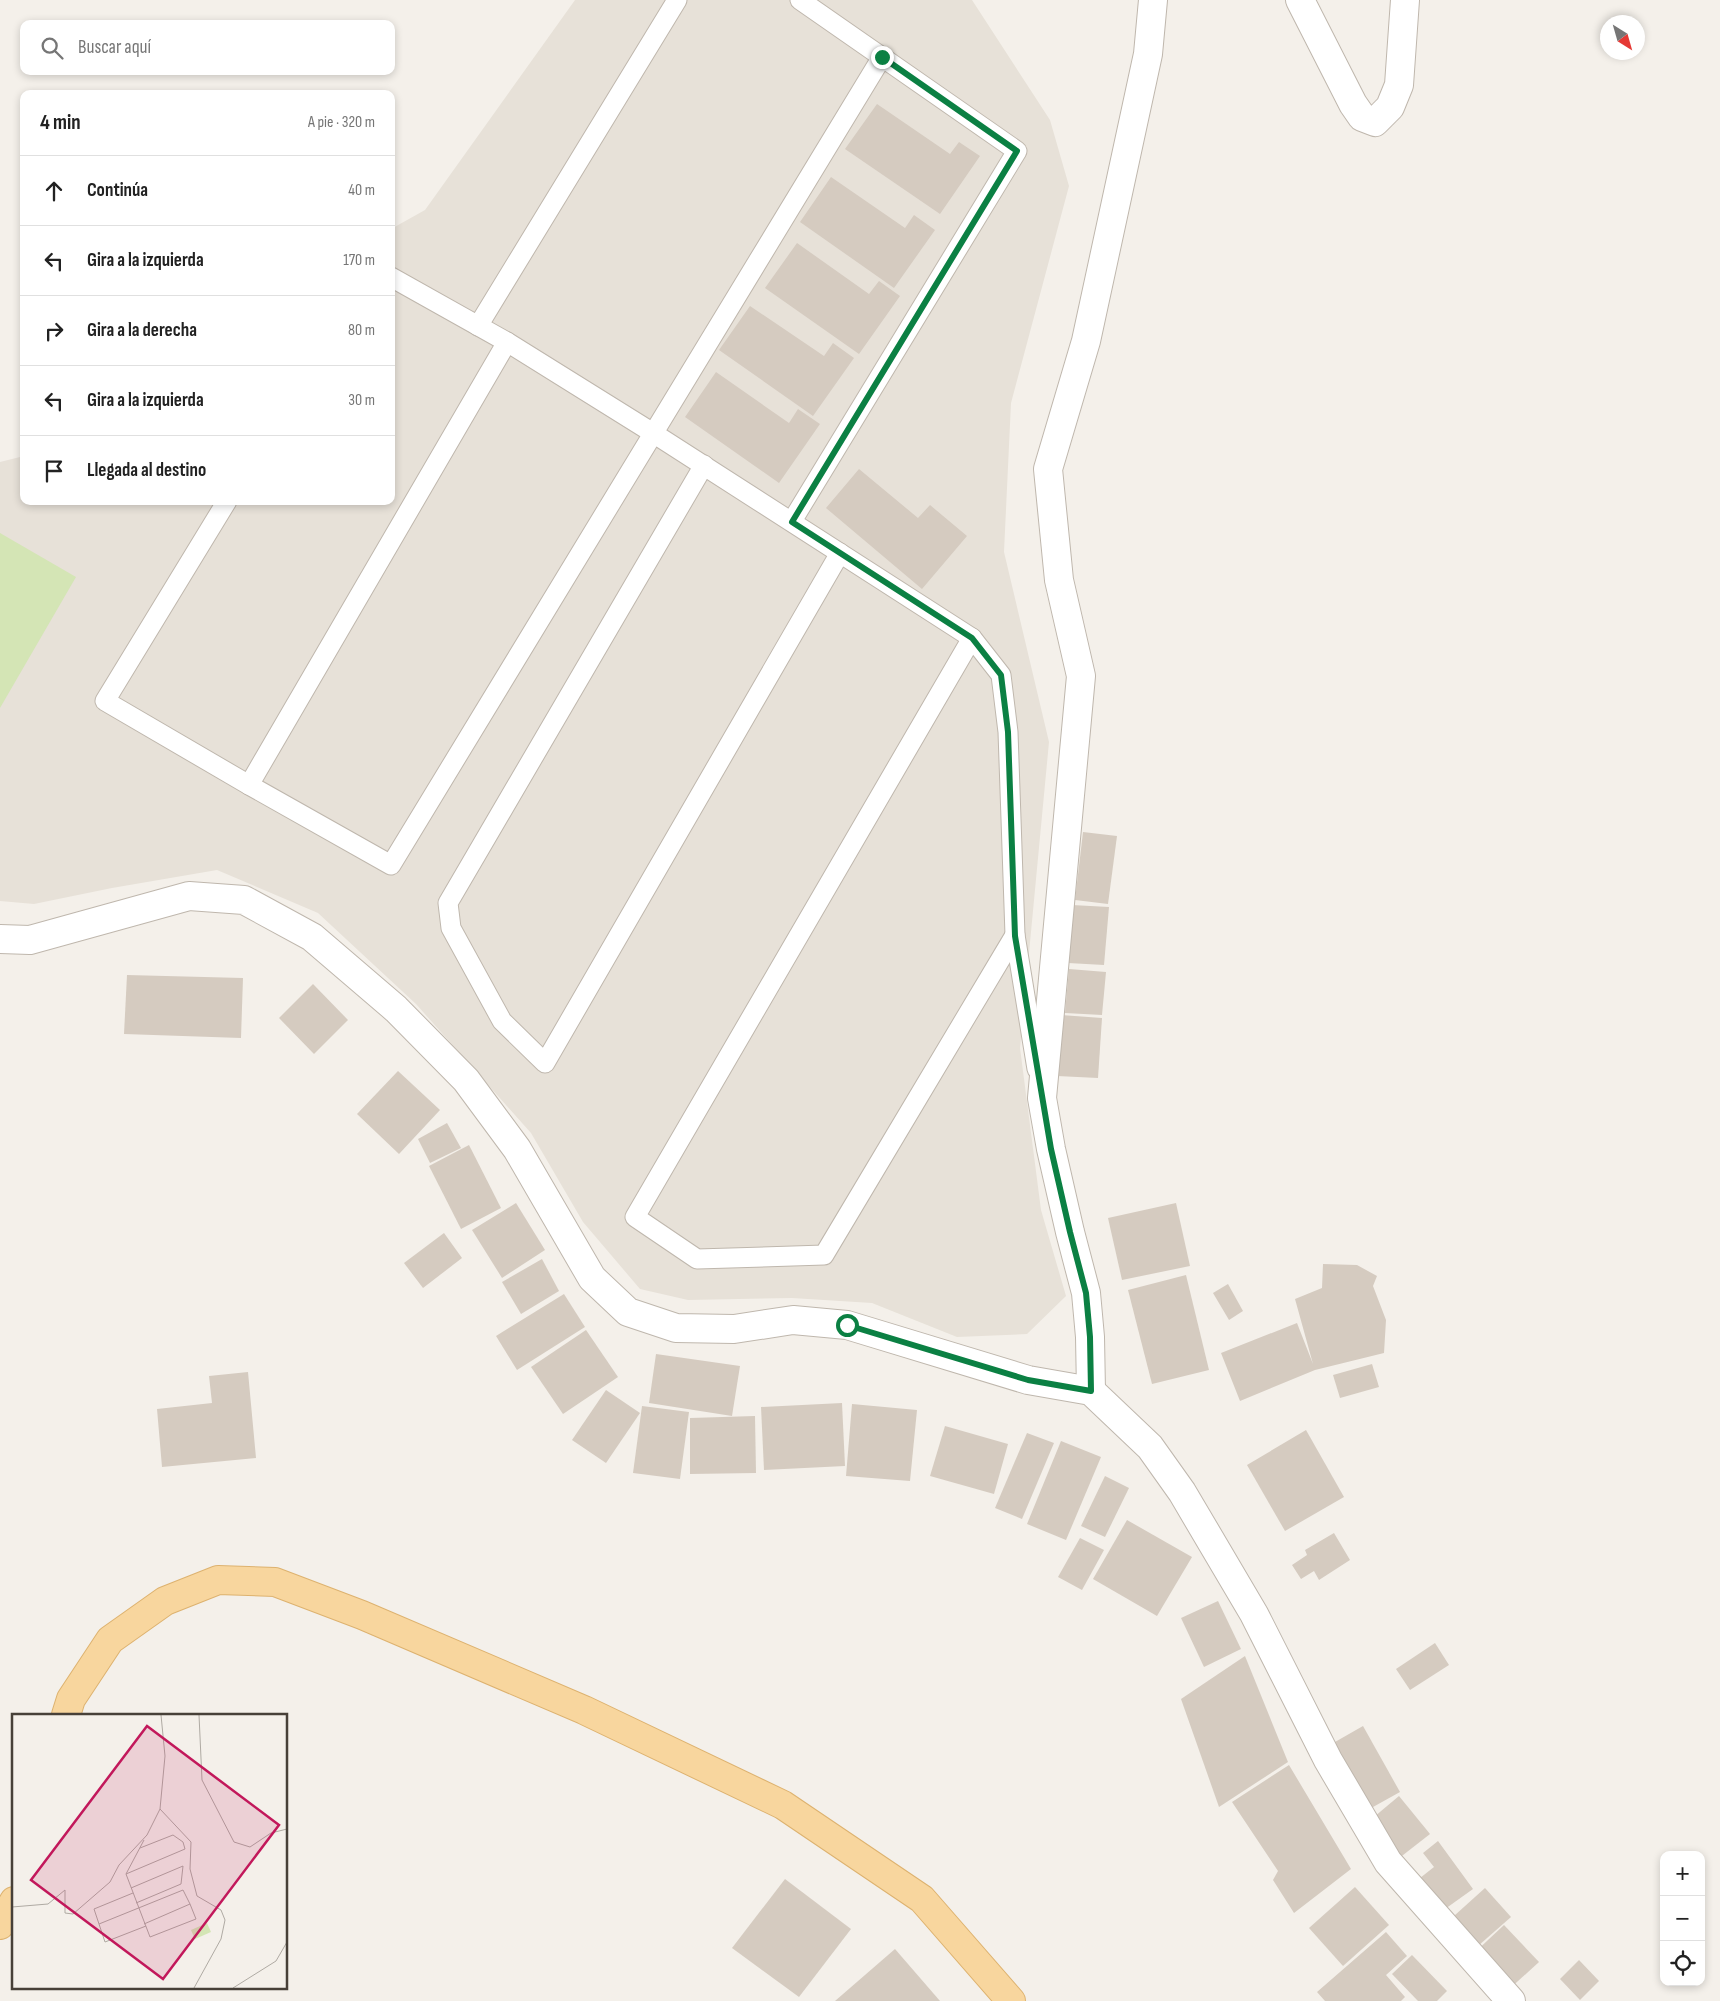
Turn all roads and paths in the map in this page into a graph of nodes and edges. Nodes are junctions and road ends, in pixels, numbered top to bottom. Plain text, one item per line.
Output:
1 (676, 0) edge
2 (800, 0) edge
3 (1153, 0) edge
4 (1300, 0) edge
5 (1405, 0) edge
6 (882, 57) junction
7 (395, 279) edge
8 (478, 326) junction
9 (507, 342) junction
10 (653, 433) junction
11 (704, 465) junction
12 (225, 505) edge
13 (792, 522) junction
14 (840, 553) junction
15 (972, 638) junction
16 (249, 785) junction
17 (1015, 936) junction
18 (0, 939) edge
19 (1042, 1098) junction
20 (1091, 1391) junction
21 (66, 1714) edge
22 (12, 1904) edge
23 (0, 1925) edge
24 (1011, 2001) edge
25 (1511, 2001) edge

1 - 8 lane
2 - 6 lane
3 - 19 street
4 - 5 street
6 - 10 lane
6 - 13 lane
7 - 8 lane
8 - 9 lane
9 - 10 lane
9 - 16 lane
10 - 11 lane
10 - 16 lane
11 - 13 lane
11 - 14 lane
12 - 16 lane
13 - 14 lane
14 - 15 lane
15 - 17 lane
15 - 17 lane
17 - 19 lane
18 - 20 street
19 - 20 street
20 - 25 street
21 - 24 main road
22 - 23 main road

